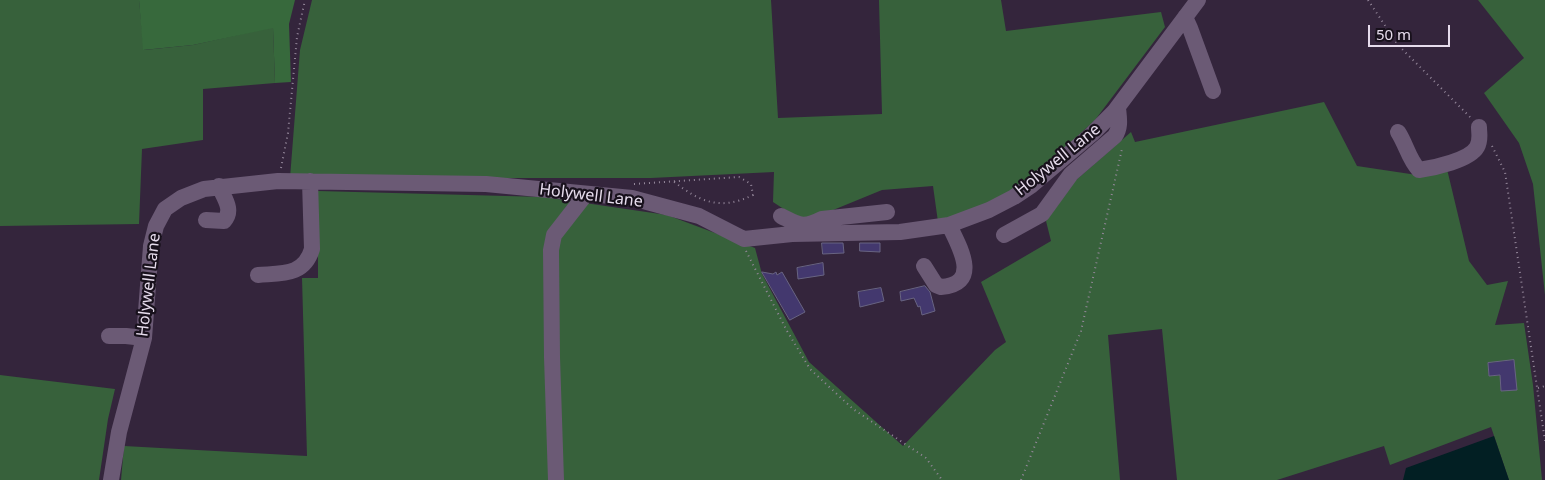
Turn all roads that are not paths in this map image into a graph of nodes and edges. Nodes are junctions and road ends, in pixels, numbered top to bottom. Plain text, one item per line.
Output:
1 (1198, 0) edge
2 (1185, 17) junction
3 (1213, 91) dead end
4 (1119, 115) junction
5 (1479, 127) road end
6 (1398, 132) dead end
7 (310, 182) junction
8 (219, 186) junction
9 (586, 194) junction
10 (887, 212) dead end
11 (781, 216) dead end
12 (206, 220) dead end
13 (949, 225) junction
14 (818, 229) junction
15 (1004, 235) dead end
16 (924, 266) dead end
17 (258, 275) dead end
18 (109, 336) dead end
19 (144, 338) junction
20 (111, 480) edge
21 (556, 480) edge

1 - 2 street, Holywell Lane
2 - 3 street
2 - 4 street, Holywell Lane
4 - 13 street, Holywell Lane
4 - 15 street
5 - 6 street
7 - 8 street, Holywell Lane
7 - 9 street, Holywell Lane
7 - 17 street
8 - 12 street
8 - 19 street, Holywell Lane
9 - 14 street, Holywell Lane
9 - 21 street
10 - 14 street
11 - 14 street
13 - 14 street, Holywell Lane
13 - 16 street
18 - 19 street
19 - 20 street, Holywell Lane

